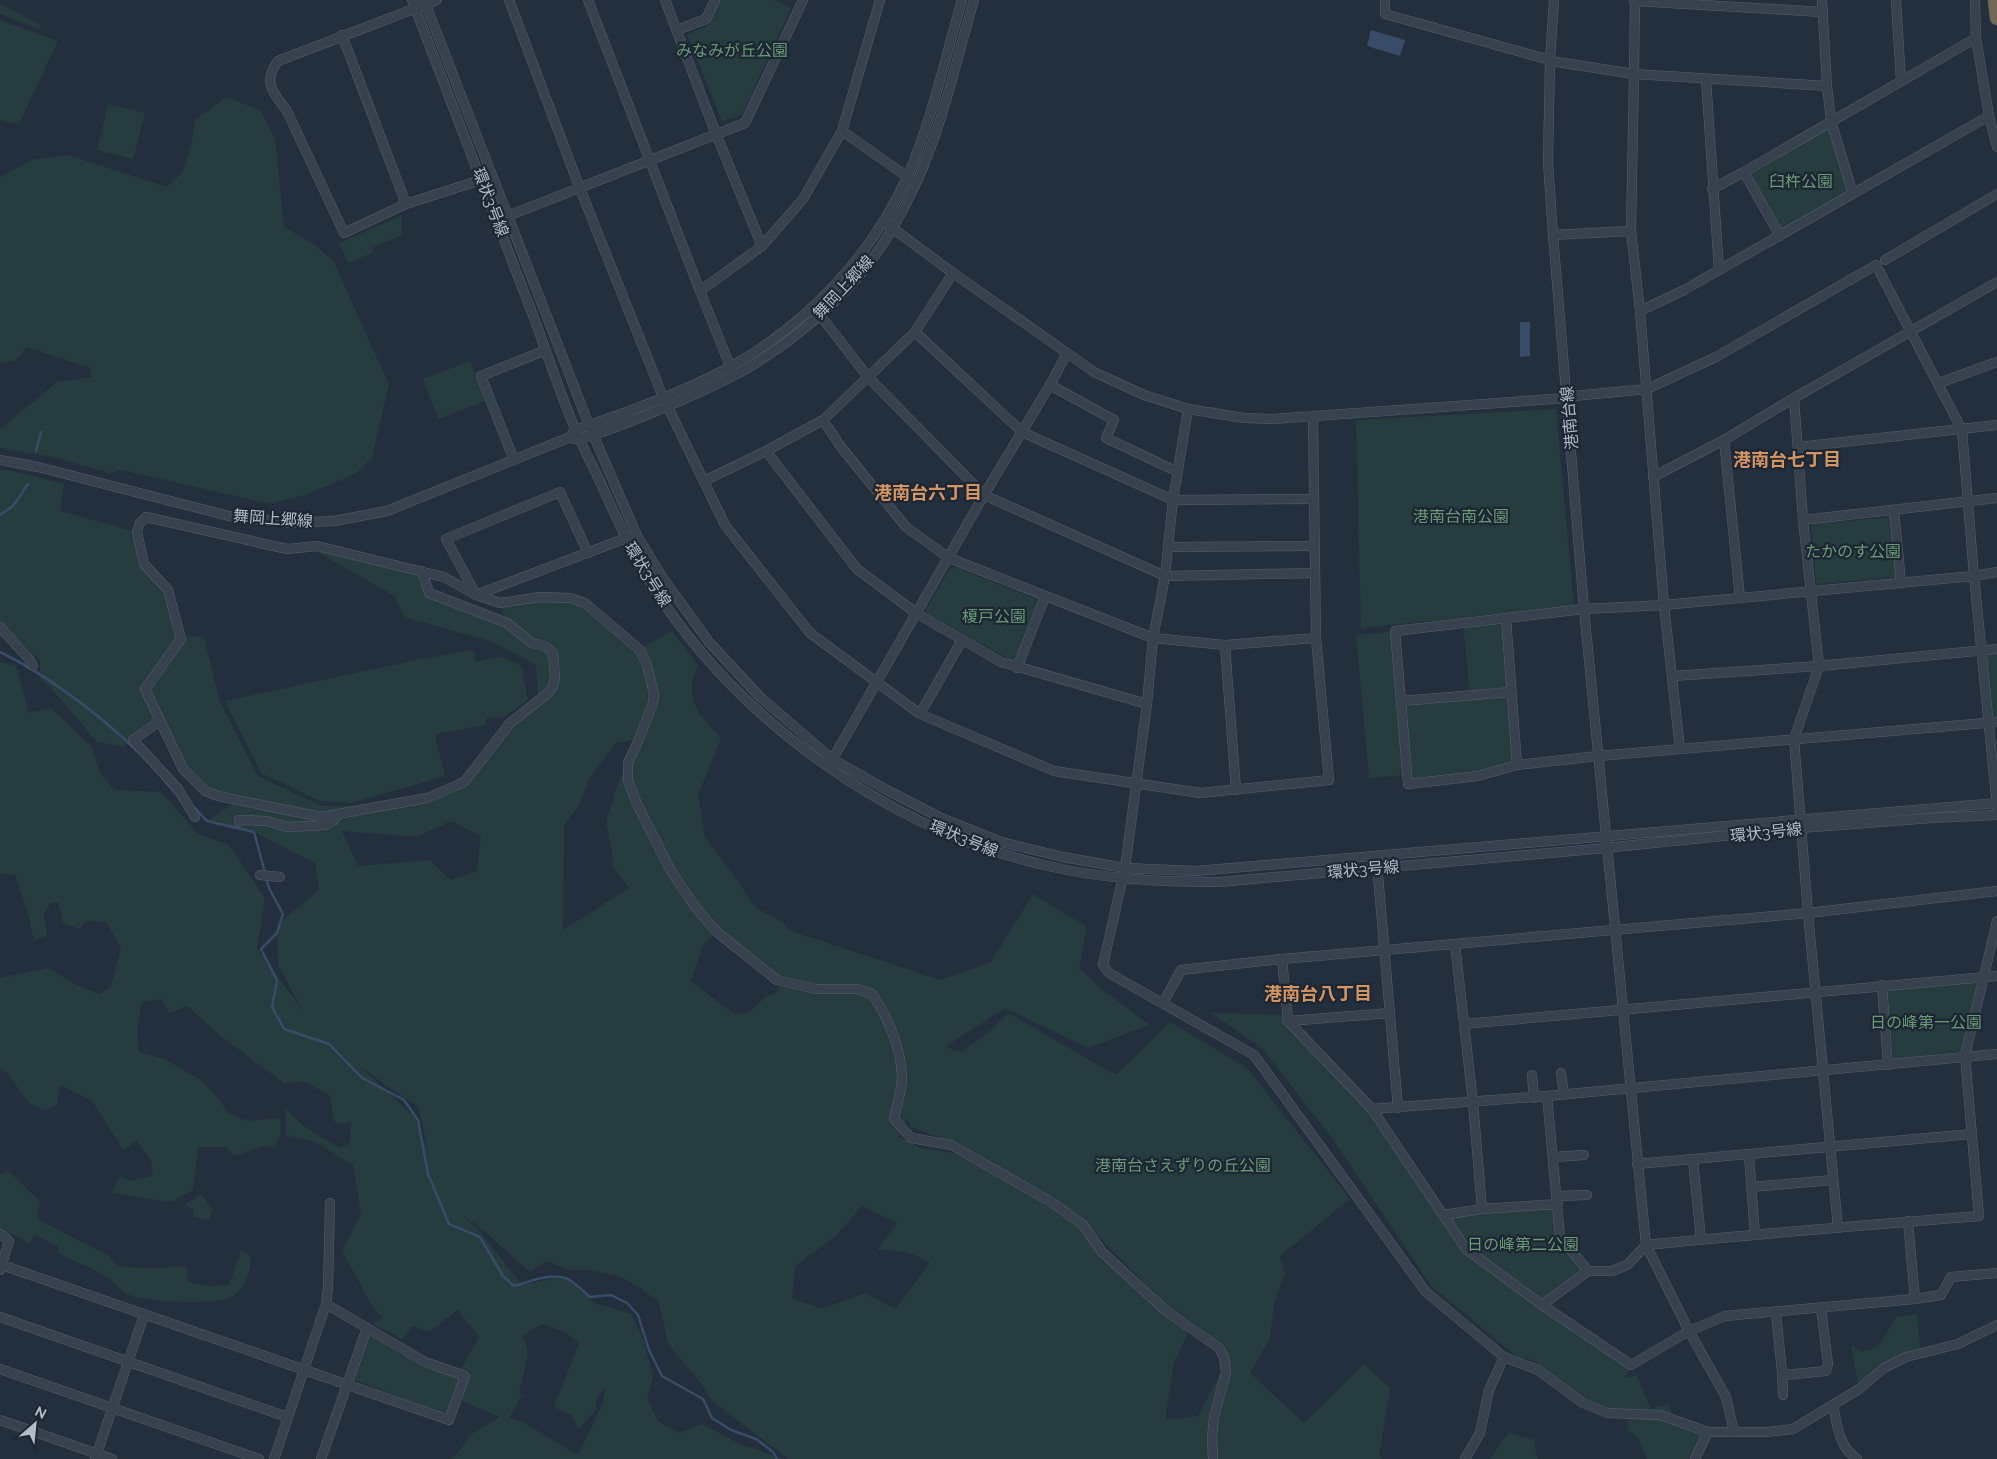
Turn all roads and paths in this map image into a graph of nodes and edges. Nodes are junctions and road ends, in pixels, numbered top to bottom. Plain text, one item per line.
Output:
1 (437, 0) edge
2 (509, 0) edge
3 (588, 0) edge
4 (665, 0) edge
5 (715, 0) edge
6 (803, 0) edge
7 (880, 0) edge
8 (962, 0) edge
9 (974, 0) edge
10 (1385, 0) edge
11 (1554, 0) edge
12 (1822, 0) edge
13 (1896, 0) edge
14 (1974, 0) edge
15 (1995, 0) edge
16 (1635, 1) edge
17 (425, 2) edge
18 (414, 4) edge
19 (1823, 12) junction
20 (1997, 18) edge
21 (676, 30) junction
22 (342, 35) junction
23 (1976, 38) junction
24 (1550, 60) junction
25 (1634, 74) junction
26 (1706, 78) junction
27 (1902, 81) junction
28 (1827, 86) junction
29 (1989, 116) junction
30 (1831, 122) junction
31 (842, 131) junction
32 (716, 134) junction
33 (1997, 147) edge
34 (651, 160) junction
35 (1744, 172) junction
36 (493, 176) junction
37 (907, 177) junction
38 (482, 180) junction
39 (916, 183) junction
40 (579, 186) junction
41 (1712, 190) junction
42 (1853, 194) junction
43 (1997, 194) edge
44 (406, 204) junction
45 (508, 216) junction
46 (497, 220) junction
47 (883, 221) junction
48 (892, 228) junction
49 (1631, 231) junction
50 (1553, 235) junction
51 (1780, 236) junction
52 (762, 246) junction
53 (1885, 260) dead end
54 (1719, 270) junction
55 (953, 273) junction
56 (1997, 282) edge
57 (700, 291) junction
58 (1640, 311) junction
59 (820, 315) junction
60 (915, 332) junction
61 (1911, 332) junction
62 (546, 350) junction
63 (1067, 353) junction
64 (1997, 362) edge
65 (730, 366) junction
66 (734, 376) junction
67 (868, 377) junction
68 (1939, 383) junction
69 (1050, 385) junction
70 (1646, 389) junction
71 (663, 397) junction
72 (1567, 398) junction
73 (1794, 398) junction
74 (668, 406) junction
75 (1188, 409) junction
76 (1313, 417) junction
77 (823, 420) junction
78 (589, 425) junction
79 (1997, 425) edge
80 (576, 430) junction
81 (1962, 430) junction
82 (1022, 432) junction
83 (593, 435) junction
84 (568, 438) junction
85 (580, 439) junction
86 (1724, 440) junction
87 (1798, 447) junction
88 (766, 451) junction
89 (0, 460) edge
90 (514, 460) junction
91 (1178, 472) junction
92 (1653, 477) junction
93 (704, 481) junction
94 (984, 495) junction
95 (1997, 498) edge
96 (1314, 499) junction
97 (1173, 500) junction
98 (1969, 502) junction
99 (1894, 510) junction
100 (1803, 520) junction
101 (637, 536) junction
102 (625, 538) junction
103 (1314, 546) junction
104 (1169, 548) junction
105 (588, 553) junction
106 (949, 558) junction
107 (422, 571) junction
108 (1997, 572) edge
109 (1315, 573) junction
110 (1165, 576) junction
111 (1974, 576) junction
112 (1902, 583) junction
113 (1812, 592) junction
114 (476, 595) junction
115 (1044, 596) junction
116 (1740, 598) junction
117 (1664, 605) junction
118 (1584, 609) junction
119 (916, 613) junction
120 (1506, 618) junction
121 (0, 627) edge
122 (1154, 638) junction
123 (1316, 638) junction
124 (962, 640) junction
125 (1225, 645) junction
126 (1997, 649) edge
127 (1982, 652) junction
128 (33, 666) dead end
129 (1819, 666) junction
130 (1018, 668) junction
131 (1673, 676) junction
132 (876, 682) junction
133 (1511, 692) junction
134 (1401, 701) junction
135 (1147, 704) junction
136 (920, 714) junction
137 (160, 720) junction
138 (1993, 721) edge
139 (1794, 739) junction
140 (1680, 749) junction
141 (1598, 756) junction
142 (830, 763) junction
143 (1517, 765) junction
144 (1135, 783) junction
145 (1236, 790) junction
146 (1997, 803) edge
147 (193, 814) dead end
148 (338, 814) junction
149 (1997, 815) edge
150 (239, 822) dead end
151 (1800, 823) junction
152 (1606, 835) junction
153 (1607, 848) junction
154 (1376, 857) junction
155 (1125, 868) junction
156 (1377, 868) junction
157 (260, 875) dead end
158 (276, 877) dead end
159 (1123, 878) junction
160 (1997, 891) edge
161 (1808, 913) junction
162 (1997, 921) edge
163 (1614, 931) junction
164 (1455, 944) junction
165 (1384, 950) junction
166 (1282, 959) junction
167 (1997, 976) edge
168 (1984, 977) junction
169 (1882, 985) junction
170 (1815, 991) junction
171 (1163, 1003) junction
172 (1622, 1010) junction
173 (1390, 1013) junction
174 (1288, 1021) junction
175 (1464, 1024) junction
176 (1997, 1054) edge
177 (1965, 1056) junction
178 (1888, 1065) junction
179 (1823, 1071) junction
180 (1561, 1072) dead end
181 (1532, 1075) dead end
182 (1629, 1087) junction
183 (1564, 1095) junction
184 (1547, 1096) junction
185 (1534, 1098) junction
186 (1473, 1103) junction
187 (1398, 1108) junction
188 (1372, 1109) junction
189 (1972, 1134) junction
190 (1830, 1148) junction
191 (1584, 1155) dead end
192 (1749, 1155) junction
193 (1554, 1157) junction
194 (1693, 1160) junction
195 (1636, 1164) junction
196 (1833, 1180) junction
197 (1752, 1187) junction
198 (1587, 1195) dead end
199 (1558, 1200) junction
200 (330, 1203) dead end
201 (1482, 1209) junction
202 (1443, 1215) junction
203 (1908, 1222) junction
204 (1838, 1228) junction
205 (0, 1234) edge
206 (1756, 1235) junction
207 (1701, 1239) junction
208 (1646, 1245) junction
209 (1, 1268) edge
210 (1588, 1271) junction
211 (1997, 1272) edge
212 (1915, 1299) junction
213 (326, 1304) junction
214 (1542, 1305) junction
215 (1821, 1308) junction
216 (1776, 1312) junction
217 (144, 1315) junction
218 (0, 1317) edge
219 (1997, 1325) edge
220 (367, 1328) junction
221 (1689, 1331) junction
222 (1504, 1357) junction
223 (128, 1362) junction
224 (0, 1369) edge
225 (304, 1370) junction
226 (1782, 1372) junction
227 (347, 1384) junction
228 (1783, 1395) dead end
229 (1833, 1405) junction
230 (112, 1408) junction
231 (287, 1417) junction
232 (0, 1420) edge
233 (1708, 1432) junction
234 (1734, 1432) junction
235 (96, 1456) edge
236 (112, 1459) edge
237 (259, 1459) edge
238 (274, 1459) edge
239 (321, 1459) edge
240 (1213, 1459) edge
241 (1465, 1459) edge
242 (1695, 1459) edge
243 (1857, 1459) edge

1 - 17 street
2 - 40 street
3 - 34 street
4 - 21 street
5 - 21 street
6 - 32 street
7 - 31 street
8 - 37 street, 舞岡上郷線
9 - 39 street, 舞岡上郷線
10 - 24 street
11 - 24 street, 港南台線
12 - 19 street
13 - 27 street
14 - 23 street
15 - 20 highway
16 - 19 street
16 - 25 street
17 - 18 street
17 - 36 street, 環状3号線
18 - 22 street
18 - 38 street, 環状3号線
19 - 28 street
21 - 32 street
22 - 44 street
22 - 44 street
23 - 27 street
23 - 29 street
24 - 25 street
24 - 50 street, 港南台線
25 - 26 street
25 - 49 street
26 - 28 street
26 - 41 street
27 - 30 street
28 - 30 street
29 - 33 street
29 - 42 street
30 - 35 street
30 - 42 street
31 - 37 street
31 - 52 street
32 - 34 street
32 - 52 street
34 - 40 street
34 - 57 street
35 - 41 street
35 - 51 street
36 - 38 street
36 - 45 street, 環状3号線
37 - 39 street
37 - 47 street, 舞岡上郷線
38 - 44 street
38 - 46 street, 環状3号線
39 - 48 street, 舞岡上郷線
40 - 45 street
40 - 71 street
41 - 54 street
42 - 51 street
43 - 53 street
45 - 46 street
45 - 78 street, 環状3号線
46 - 62 street, 環状3号線
47 - 48 street
47 - 65 street, 舞岡上郷線
48 - 55 street
48 - 59 street, 舞岡上郷線
49 - 50 street
49 - 58 street
50 - 72 street, 港南台線
51 - 54 street
52 - 57 street
54 - 58 street
55 - 60 street
55 - 63 street
56 - 61 street
57 - 65 street
58 - 70 street
59 - 66 street, 舞岡上郷線
59 - 67 street
60 - 67 street
60 - 82 street
61 - 68 street
61 - 70 street
61 - 73 street
62 - 80 street, 環状3号線
62 - 90 street
63 - 69 street
63 - 75 street
64 - 68 street
65 - 66 street
65 - 71 street, 舞岡上郷線
66 - 74 street, 舞岡上郷線
67 - 77 street
67 - 94 street
68 - 81 street
69 - 82 street
69 - 91 street
70 - 72 street
70 - 92 street
71 - 74 street
71 - 78 street, 舞岡上郷線
72 - 76 street
72 - 118 street, 港南台線
73 - 86 street
73 - 87 street
74 - 83 street, 舞岡上郷線
74 - 93 street
75 - 76 street
75 - 91 street
76 - 96 street
77 - 88 street
77 - 106 street
78 - 80 street, 舞岡上郷線
78 - 83 street, 環状3号線
79 - 81 street
80 - 84 street, 舞岡上郷線
80 - 85 street, 環状3号線
81 - 87 street
81 - 98 street
82 - 94 street
82 - 97 street
83 - 85 street, 舞岡上郷線
83 - 101 street, 環状3号線
84 - 85 street, 舞岡上郷線
84 - 90 street, 舞岡上郷線
85 - 102 street, 環状3号線
86 - 92 street
86 - 116 street
87 - 100 street
88 - 93 street
88 - 119 street
89 - 90 street, 舞岡上郷線
91 - 97 street
92 - 117 street
93 - 132 street
94 - 106 street
94 - 110 street
95 - 98 street
96 - 97 street
96 - 103 street
97 - 104 street
98 - 99 street
98 - 111 street
99 - 100 street
99 - 112 street
100 - 113 street
101 - 102 street
101 - 142 street, 環状3号線
102 - 105 street
102 - 142 street, 環状3号線
103 - 104 street
103 - 109 street
104 - 110 street
105 - 114 street
105 - 114 street
106 - 115 street
106 - 119 street
107 - 114 street
107 - 137 street
107 - 148 street
108 - 111 street
109 - 110 street
109 - 123 street
110 - 122 street
111 - 112 street
111 - 127 street
112 - 113 street
113 - 116 street
113 - 129 street
114 - 240 street
115 - 122 street
115 - 130 street
116 - 117 street
117 - 118 street
117 - 131 street
118 - 120 street
118 - 141 street, 港南台線
119 - 124 street
119 - 132 street
120 - 133 street
120 - 134 street
121 - 128 street
122 - 125 street
122 - 135 street
123 - 125 street
123 - 145 street
124 - 130 street
124 - 136 street
125 - 145 street
126 - 127 street
127 - 129 street
127 - 138 street
129 - 131 street
129 - 139 street
130 - 135 street
131 - 140 street
132 - 136 street
132 - 142 street
133 - 134 street
133 - 143 street
134 - 143 street
135 - 144 street
136 - 144 street
137 - 147 street
137 - 148 street
138 - 139 street
138 - 146 street
139 - 140 street
139 - 151 street
140 - 141 street
141 - 143 street
141 - 152 street, 港南台線
142 - 155 street, 環状3号線
142 - 159 street, 環状3号線
144 - 145 street
144 - 155 street
146 - 149 street
146 - 151 street, 環状3号線
148 - 150 street
149 - 151 street, 環状3号線
151 - 152 street, 環状3号線
151 - 153 street, 環状3号線
151 - 161 street
152 - 153 street, 港南台線
152 - 154 street, 環状3号線
153 - 156 street, 環状3号線
153 - 163 street, 港南台線
154 - 155 street, 環状3号線
154 - 156 street
155 - 159 street
156 - 159 street, 環状3号線
156 - 165 street
157 - 158 street
159 - 171 street
160 - 161 street
161 - 163 street
161 - 170 street
162 - 168 street
163 - 164 street
163 - 172 street, 港南台線
164 - 165 street
164 - 175 street
165 - 166 street
165 - 173 street
166 - 171 street
166 - 174 street
167 - 168 street
168 - 169 street
168 - 177 street
169 - 170 street
169 - 178 street
170 - 172 street
170 - 179 street
171 - 222 street
172 - 175 street
172 - 182 street, 港南台線
173 - 174 street
173 - 187 street
174 - 188 street
175 - 186 street
176 - 177 street
177 - 178 street
177 - 189 street
178 - 179 street
179 - 182 street
179 - 190 street
180 - 183 street
181 - 185 street
182 - 183 street
182 - 195 street, 港南台線
183 - 184 street
184 - 185 street
184 - 193 street
185 - 186 street
186 - 187 street
186 - 201 street
187 - 188 street
188 - 202 street
189 - 190 street
189 - 203 street
190 - 192 street
190 - 196 street
191 - 193 street
192 - 194 street
192 - 197 street
193 - 199 street
194 - 195 street
194 - 207 street
195 - 208 street, 港南台線
196 - 197 street
196 - 204 street
197 - 206 street
198 - 199 street
199 - 201 street
199 - 210 street
200 - 213 street
201 - 202 street
202 - 214 street
203 - 204 street
203 - 212 street
204 - 206 street
205 - 209 street
206 - 207 street
207 - 208 street
208 - 210 street
208 - 221 street, 港南台線
209 - 217 street
210 - 214 street
211 - 212 street
212 - 215 street
213 - 220 street
213 - 225 street
214 - 221 street
215 - 216 street
215 - 226 street
216 - 221 street
216 - 226 street
217 - 223 street
217 - 225 street
218 - 223 street
219 - 229 street
220 - 227 street
220 - 227 street
221 - 234 street, 港南台線
222 - 233 street
222 - 241 street
223 - 230 street
223 - 231 street
224 - 230 street
225 - 227 street
225 - 231 street
226 - 228 street
227 - 239 street
229 - 234 street
229 - 243 street
230 - 235 street
230 - 237 street
231 - 238 street
232 - 235 street
233 - 234 street
233 - 242 street
235 - 236 street

